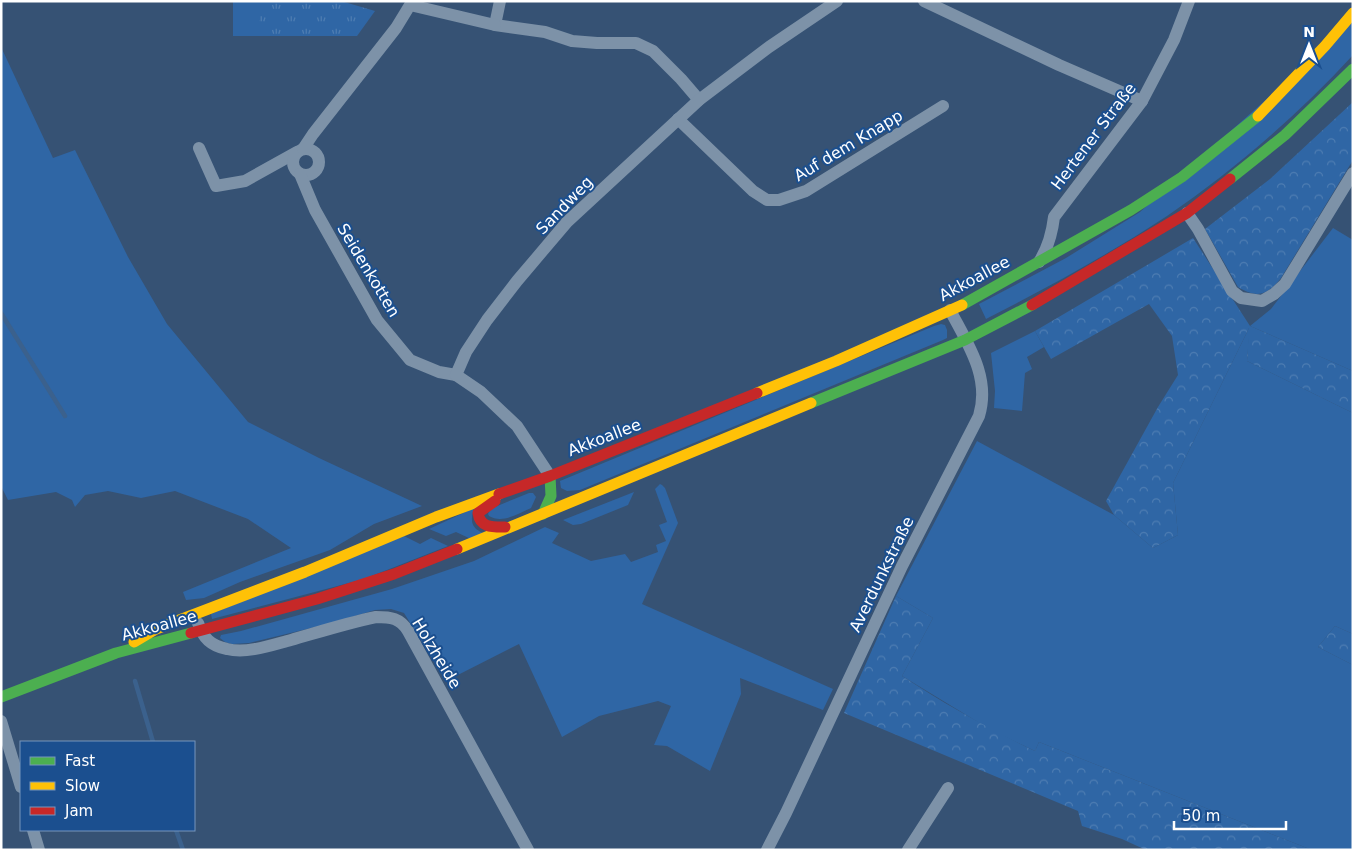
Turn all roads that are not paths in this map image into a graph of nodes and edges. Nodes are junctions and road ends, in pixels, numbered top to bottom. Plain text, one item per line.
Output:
1 (500, 1) edge
2 (837, 1) edge
3 (924, 1) edge
4 (1189, 1) edge
5 (1353, 13) edge
6 (495, 25) junction
7 (1353, 69) edge
8 (699, 100) junction
9 (1142, 101) junction
10 (943, 106) dead end
11 (678, 119) junction
12 (199, 148) dead end
13 (300, 151) junction
14 (1353, 173) edge
15 (300, 174) junction
16 (1187, 213) junction
17 (1039, 262) junction
18 (950, 310) junction
19 (965, 340) junction
20 (456, 375) junction
21 (550, 476) junction
22 (519, 488) junction
23 (543, 514) junction
24 (510, 527) junction
25 (195, 614) junction
26 (201, 631) junction
27 (116, 653) junction
28 (1, 697) edge
29 (1, 721) edge
30 (20, 784) edge
31 (948, 788) dead end
32 (34, 831) edge
33 (39, 850) edge
34 (528, 850) edge
35 (767, 850) edge
36 (908, 850) edge

1 - 6 street
2 - 8 street, Sandweg
3 - 9 street
4 - 9 street, Hertener Straße
5 - 17 main road, Akkoallee
6 - 8 street
6 - 13 street
7 - 16 main road, Akkoallee
8 - 11 street, Sandweg
9 - 17 street, Hertener Straße
10 - 11 street, Auf dem Knapp
11 - 20 street, Sandweg
12 - 13 street
13 - 15 street, Seidenkotten
13 - 15 street
14 - 16 street
15 - 20 street, Seidenkotten
16 - 19 main road, Akkoallee
17 - 18 main road, Akkoallee
18 - 19 street, Averdunkstraße
18 - 21 main road, Akkoallee
19 - 23 main road, Akkoallee
19 - 35 street, Averdunkstraße
20 - 21 street
21 - 22 main road, Akkoallee
21 - 23 main road
22 - 24 main road, Akkoallee
22 - 25 main road, Akkoallee
23 - 24 main road, Akkoallee
24 - 26 main road, Akkoallee
25 - 26 street, Holzheide
25 - 27 main road, Akkoallee
26 - 27 main road, Akkoallee
26 - 34 street, Holzheide
27 - 28 main road
29 - 30 street
31 - 36 street
32 - 33 street

